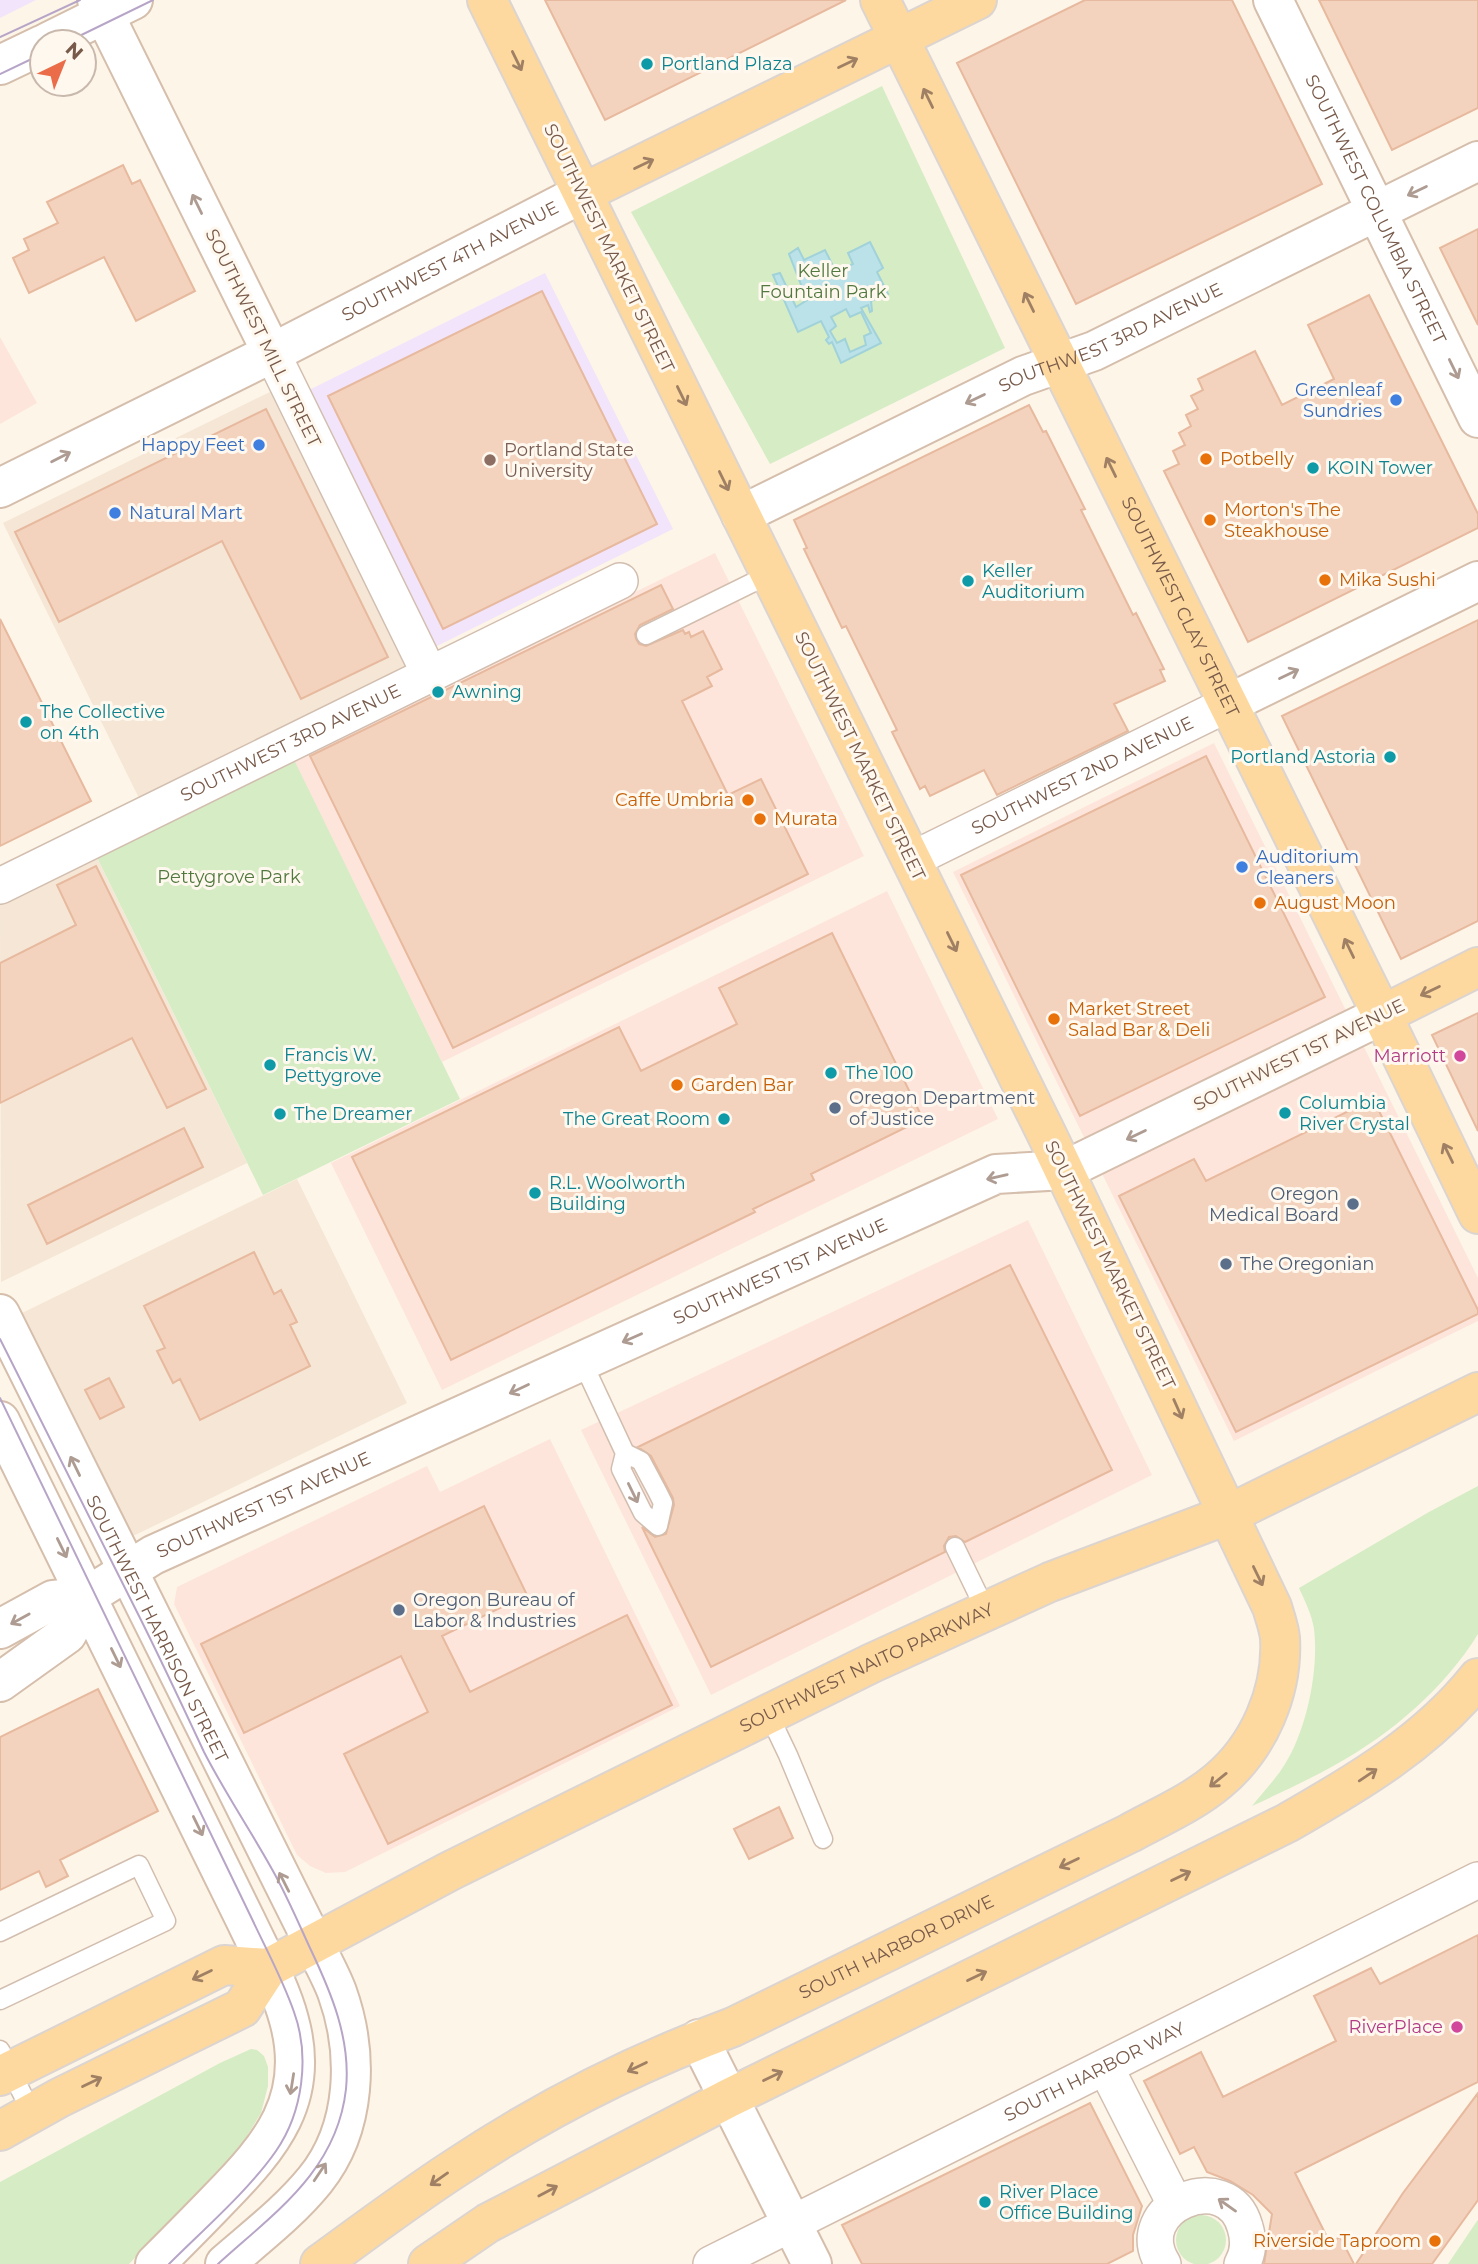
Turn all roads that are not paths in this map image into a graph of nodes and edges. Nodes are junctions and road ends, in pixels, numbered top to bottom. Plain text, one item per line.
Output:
1 (487, 0) edge
2 (880, 0) edge
3 (977, 0) edge
4 (1273, 0) edge
5 (111, 5) edge
6 (72, 28) edge
7 (899, 38) junction
8 (28, 52) edge
9 (0, 65) edge
10 (1478, 162) edge
11 (583, 193) junction
12 (1377, 211) junction
13 (272, 353) junction
14 (1060, 363) junction
15 (1478, 418) edge
16 (0, 488) edge
17 (741, 515) junction
18 (770, 575) junction
19 (620, 581) dead end
20 (1478, 581) edge
21 (646, 635) dead end
22 (430, 675) junction
23 (1228, 704) junction
24 (911, 860) junction
25 (0, 886) edge
26 (1478, 967) edge
27 (1382, 1015) junction
28 (1065, 1170) junction
29 (1478, 1214) edge
30 (0, 1314) edge
31 (582, 1361) junction
32 (1478, 1392) edge
33 (0, 1421) edge
34 (625, 1454) dead end
35 (1227, 1515) junction
36 (955, 1547) dead end
37 (128, 1571) junction
38 (86, 1597) junction
39 (986, 1612) junction
40 (0, 1629) edge
41 (1478, 1678) edge
42 (0, 1682) edge
43 (768, 1713) junction
44 (822, 1839) dead end
45 (1478, 1880) edge
46 (0, 1932) edge
47 (314, 1944) junction
48 (268, 1968) junction
49 (0, 2000) edge
50 (699, 2039) junction
51 (3, 2065) edge
52 (1106, 2068) junction
53 (729, 2098) junction
54 (16, 2122) edge
55 (1175, 2204) junction
56 (791, 2224) junction
57 (155, 2264) edge
58 (225, 2264) edge
59 (320, 2264) edge
60 (428, 2264) edge
61 (711, 2264) edge
62 (811, 2264) edge
63 (1163, 2264) edge
64 (1242, 2264) edge

1 -> 11 main road, SOUTHWEST MARKET STREET
2 - 7 main road, SOUTHWEST CLAY STREET
3 - 7 main road, SOUTHWEST 4TH AVENUE
4 - 12 street, SOUTHWEST COLUMBIA STREET
5 - 6 street
13 -> 5 street, SOUTHWEST MILL STREET
11 -> 7 main road, SOUTHWEST 4TH AVENUE
14 -> 7 main road, SOUTHWEST CLAY STREET
8 - 9 street
10 -> 12 street, SOUTHWEST 3RD AVENUE
11 - 13 street, SOUTHWEST 4TH AVENUE
11 -> 17 main road, SOUTHWEST MARKET STREET
12 - 14 street, SOUTHWEST 3RD AVENUE
12 -> 15 street, SOUTHWEST COLUMBIA STREET
16 -> 13 street, SOUTHWEST 4TH AVENUE
13 - 22 street, SOUTHWEST MILL STREET
14 -> 17 street, SOUTHWEST 3RD AVENUE
23 -> 14 main road, SOUTHWEST CLAY STREET
17 - 18 main road, SOUTHWEST MARKET STREET
18 - 21 lane
18 - 24 main road, SOUTHWEST MARKET STREET
19 - 22 street, SOUTHWEST 3RD AVENUE
23 -> 20 street, SOUTHWEST 2ND AVENUE
22 - 25 street, SOUTHWEST 3RD AVENUE
23 - 24 street, SOUTHWEST 2ND AVENUE
27 -> 23 main road, SOUTHWEST CLAY STREET
24 -> 28 main road, SOUTHWEST MARKET STREET
26 -> 27 main road, SOUTHWEST 1ST AVENUE
27 -> 28 street, SOUTHWEST 1ST AVENUE
29 -> 27 main road, SOUTHWEST CLAY STREET
28 -> 31 street, SOUTHWEST 1ST AVENUE
28 -> 35 main road, SOUTHWEST MARKET STREET
37 -> 30 street, SOUTHWEST HARRISON STREET
31 - 34 lane
31 -> 37 street, SOUTHWEST 1ST AVENUE
32 - 35 main road, SOUTHWEST NAITO PARKWAY
33 -> 38 street
35 - 39 main road, SOUTHWEST NAITO PARKWAY
35 -> 50 main road, SOUTH HARBOR DRIVE
36 - 39 lane
37 - 38 street, SOUTHWEST 1ST AVENUE
47 -> 37 street, SOUTHWEST HARRISON STREET
38 -> 40 street, SOUTHWEST 1ST AVENUE
38 - 42 street, SOUTHWEST 1ST AVENUE
38 -> 48 street
39 - 43 main road, SOUTHWEST NAITO PARKWAY
53 -> 41 main road
43 - 44 lane
43 - 47 main road, SOUTHWEST NAITO PARKWAY
45 - 52 street, SOUTH HARBOR WAY
46 - 49 lane
47 - 48 main road, SOUTHWEST NAITO PARKWAY
58 -> 47 street, SOUTHWEST HARRISON STREET
48 -> 51 main road
54 -> 48 main road, SOUTHWEST NAITO PARKWAY
48 -> 57 street
50 - 53 street
50 -> 59 main road, SOUTH HARBOR DRIVE
51 - 54 lane
52 - 55 street
52 - 56 street, SOUTH HARBOR WAY
53 - 56 street
60 -> 53 main road
55 - 63 street
64 -> 55 street
56 - 61 street, SOUTH HARBOR WAY
56 - 62 street

